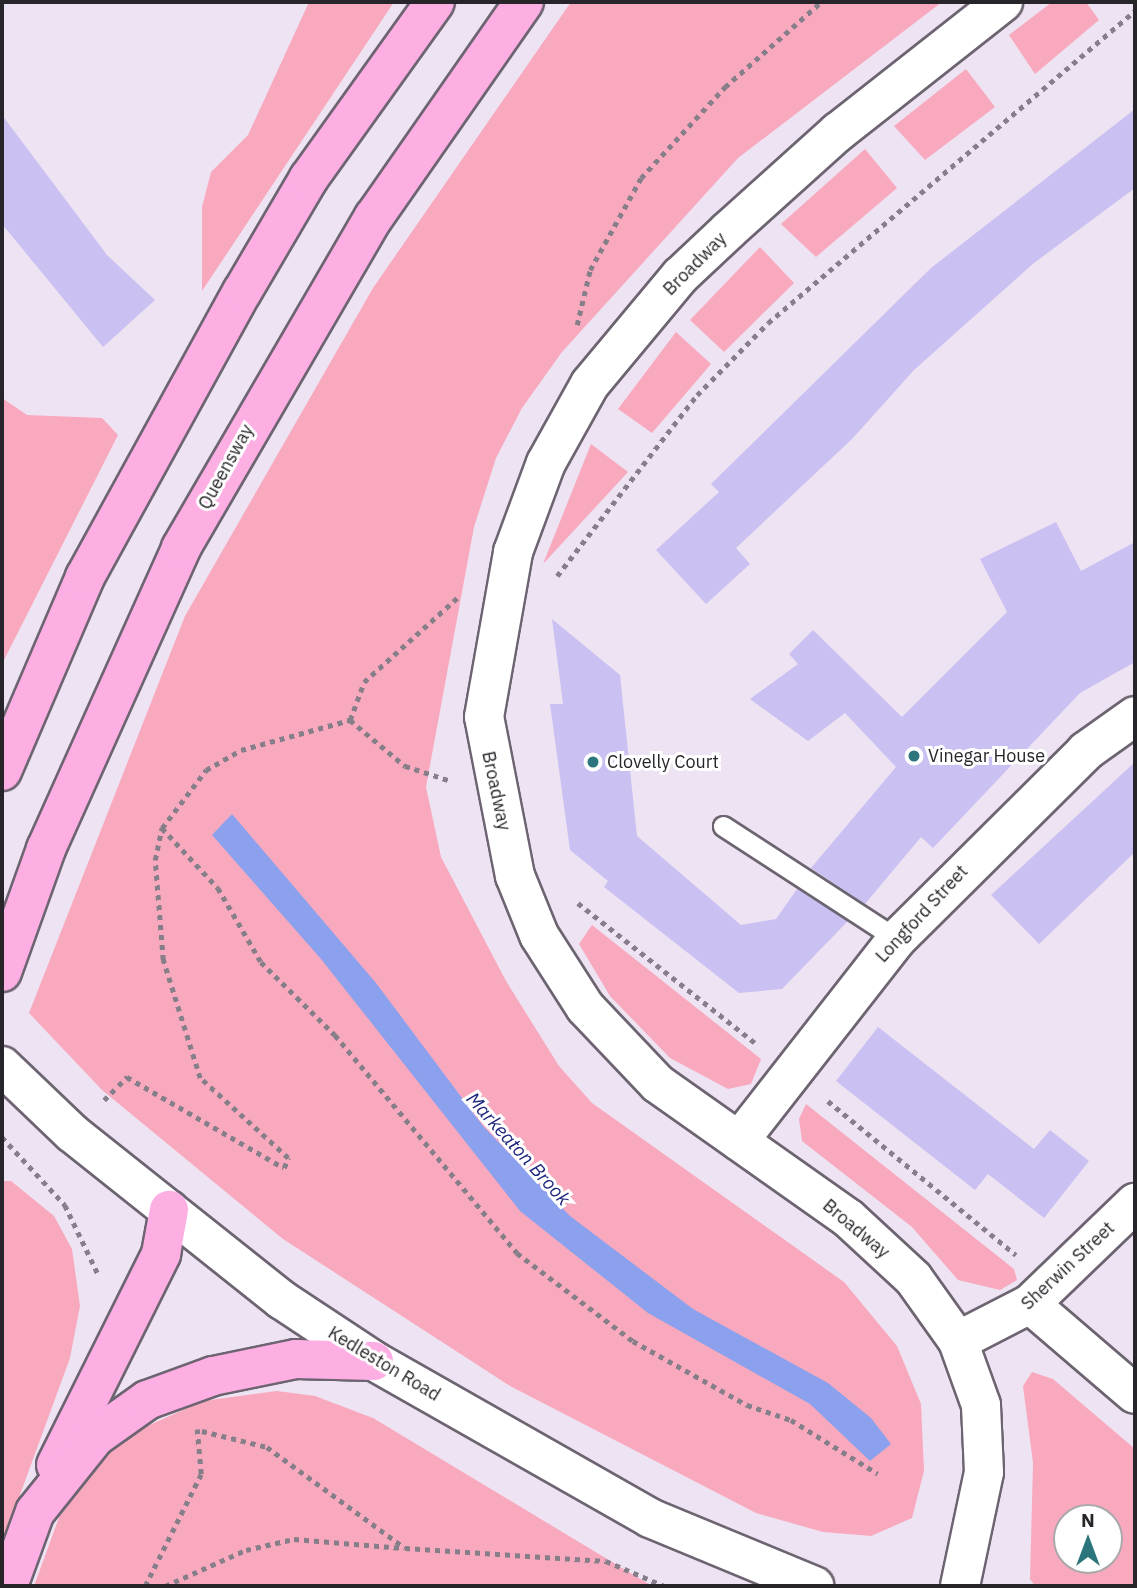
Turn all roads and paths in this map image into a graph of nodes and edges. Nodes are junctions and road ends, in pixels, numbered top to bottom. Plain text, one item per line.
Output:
1 (435, 2) edge
2 (524, 2) edge
3 (821, 2) edge
4 (1003, 2) edge
5 (1135, 11) edge
6 (573, 340) dead end
7 (513, 552) junction
8 (554, 580) dead end
9 (1135, 716) edge
10 (350, 720) junction
11 (2, 771) edge
12 (495, 796) junction
13 (723, 826) dead end
14 (162, 828) junction
15 (897, 939) junction
16 (2, 972) edge
17 (2, 1066) edge
18 (62, 1124) junction
19 (2, 1137) edge
20 (739, 1141) junction
21 (1135, 1203) edge
22 (169, 1210) junction
23 (100, 1280) dead end
24 (1030, 1304) junction
25 (958, 1341) junction
26 (374, 1361) junction
27 (182, 1385) junction
28 (1135, 1394) edge
29 (197, 1431) junction
30 (878, 1474) dead end
31 (35, 1512) junction
32 (405, 1548) junction
33 (8, 1586) edge
34 (145, 1586) edge
35 (165, 1586) edge
36 (664, 1586) edge
37 (814, 1586) edge
38 (960, 1586) edge

1 - 11 highway
2 - 16 highway, Queensway
3 - 6 path
4 - 7 street, Broadway
5 - 8 path
7 - 10 path
7 - 12 street, Broadway
9 - 15 street, Longford Street
10 - 12 path
10 - 14 path
12 - 20 street, Broadway
13 - 15 lane
14 - 18 path
14 - 30 path
15 - 20 street, Longford Street
17 - 18 street, Kedleston Road
18 - 22 street, Kedleston Road
19 - 23 path
20 - 25 street, Broadway
21 - 24 street, Sherwin Street
22 - 26 street, Kedleston Road
22 - 31 highway
24 - 25 street, Sherwin Street
24 - 28 street
25 - 38 street, Broadway
26 - 27 highway
26 - 37 street, Kedleston Road
27 - 29 path
27 - 31 highway
29 - 32 path
29 - 34 path
31 - 33 highway
32 - 35 path
32 - 36 path

